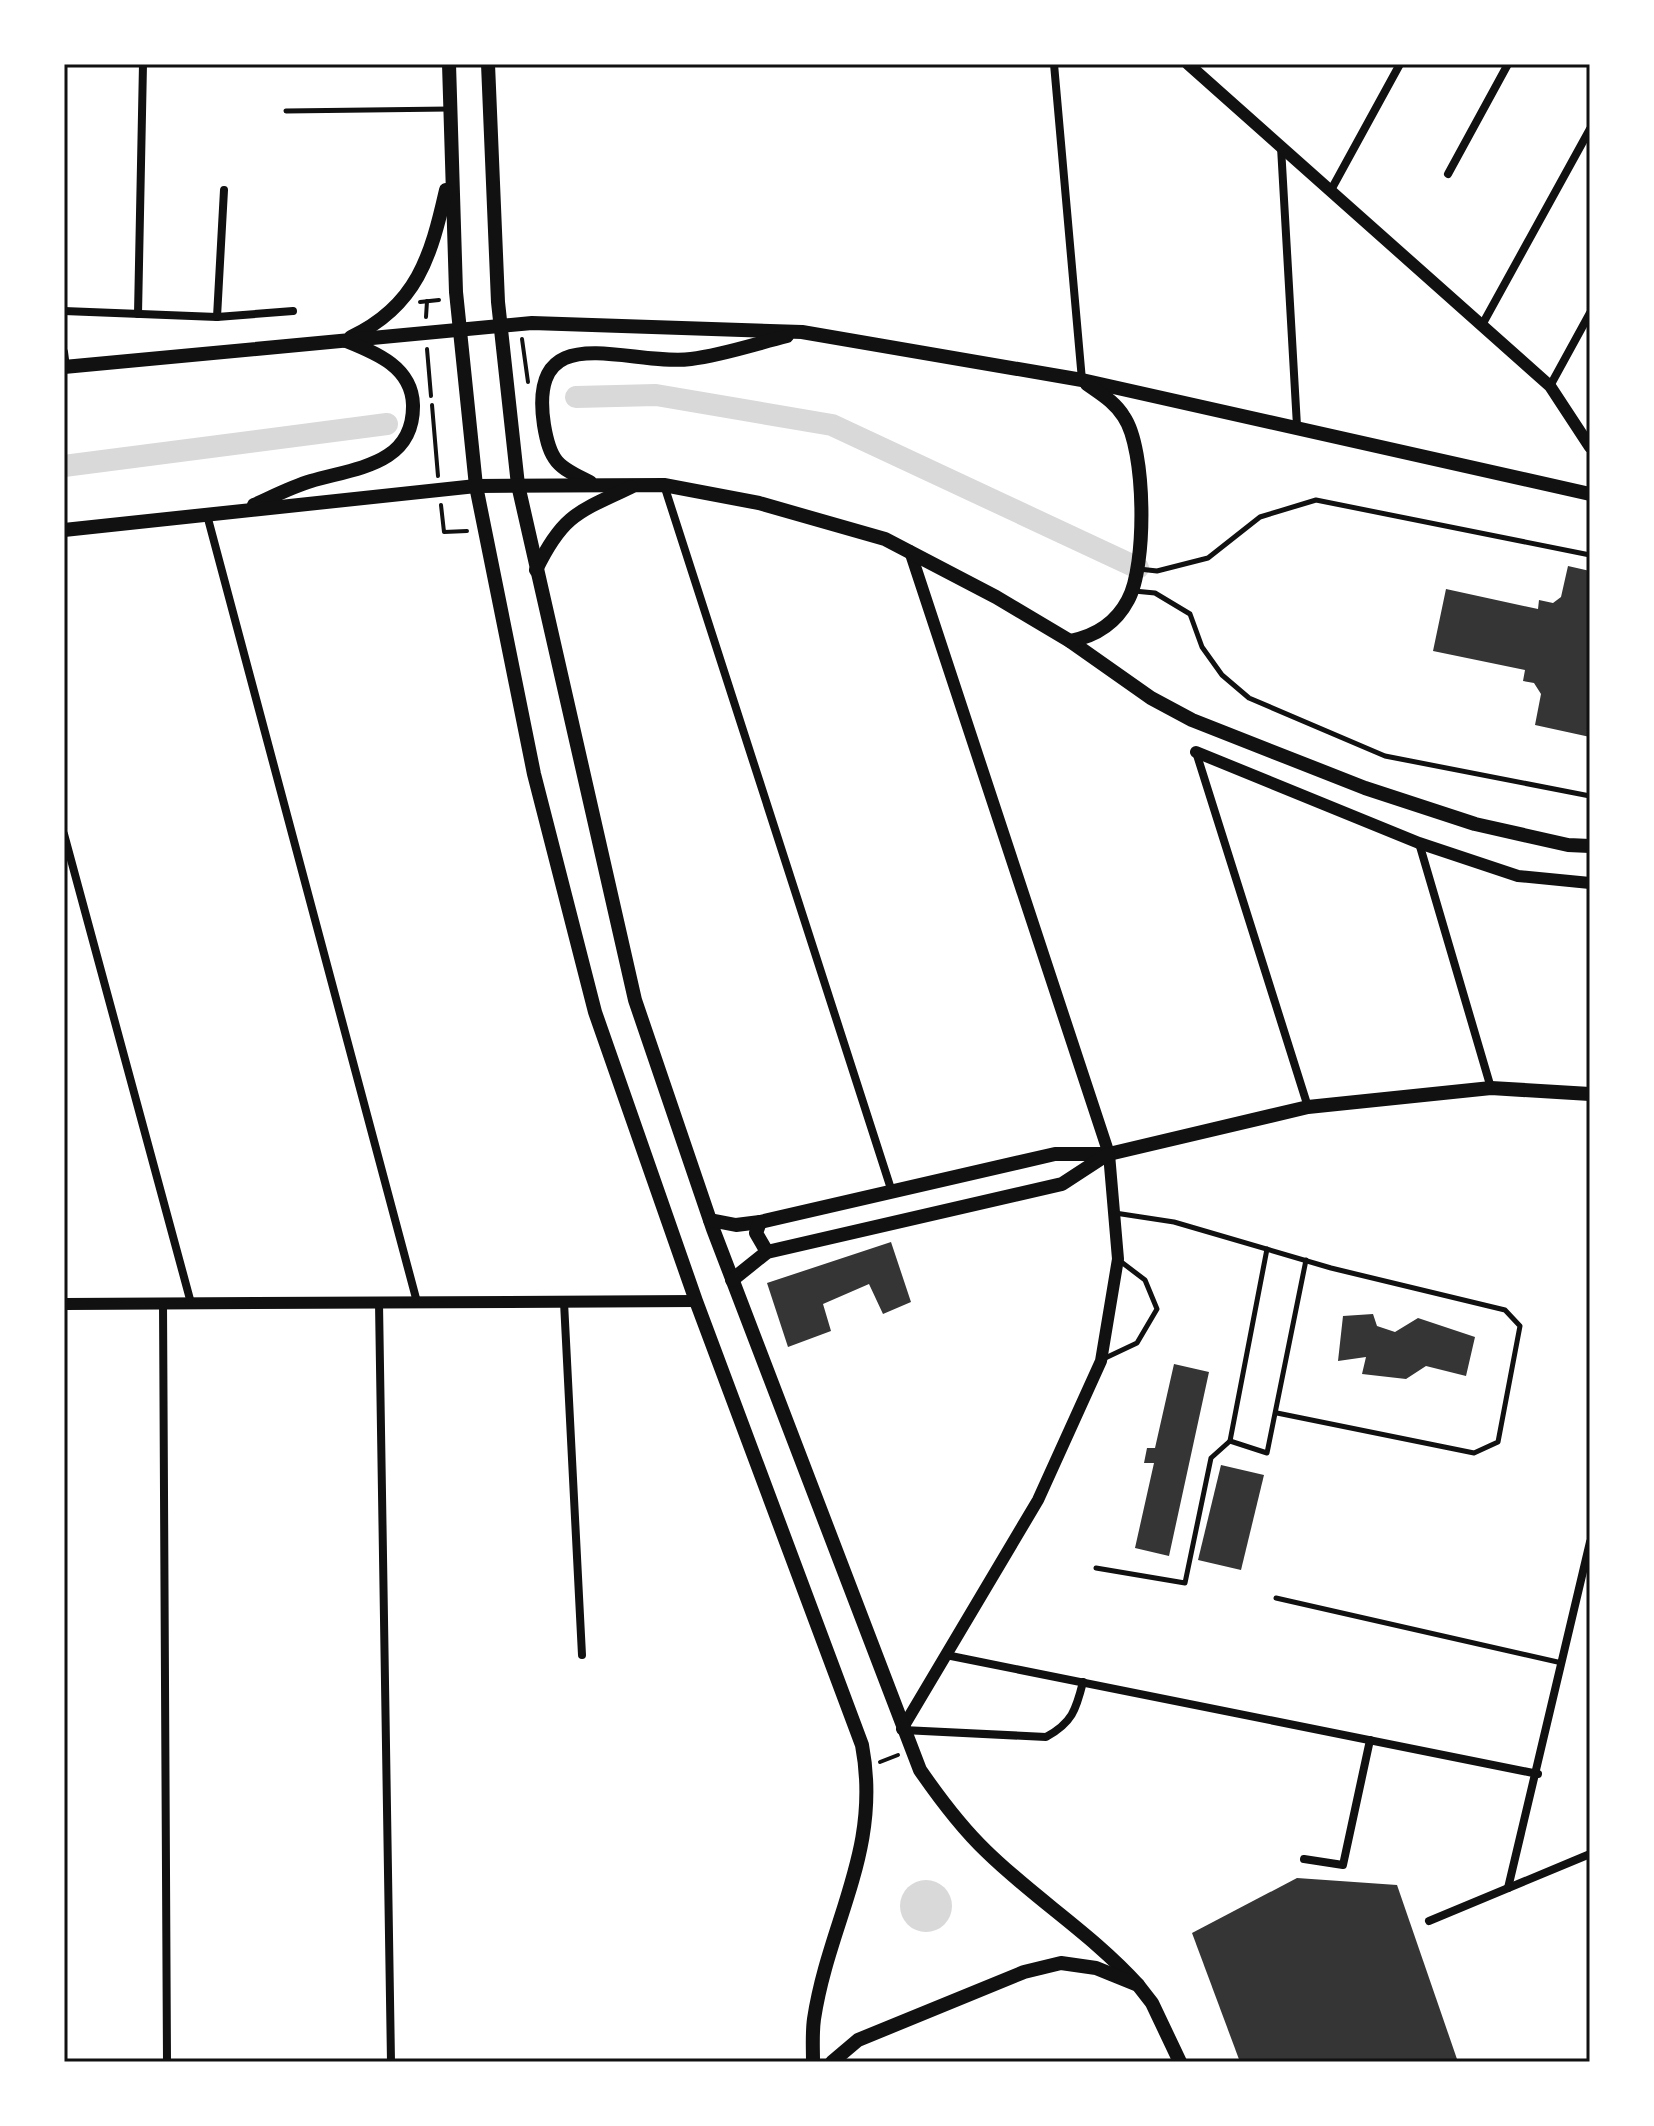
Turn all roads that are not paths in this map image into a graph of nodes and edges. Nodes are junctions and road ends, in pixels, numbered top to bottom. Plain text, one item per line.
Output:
1 (143, 64) edge
2 (449, 64) edge
3 (488, 64) edge
4 (1054, 64) edge
5 (1188, 64) edge
6 (1400, 64) edge
7 (1508, 64) edge
8 (450, 109) junction
9 (286, 111) dead end
10 (1590, 129) edge
11 (1281, 146) junction
12 (450, 174) junction
13 (1448, 174) dead end
14 (224, 190) dead end
15 (1331, 190) junction
16 (64, 311) edge
17 (293, 311) dead end
18 (1590, 313) edge
19 (138, 314) junction
20 (217, 317) junction
21 (1482, 325) junction
22 (500, 326) junction
23 (458, 329) junction
24 (802, 332) junction
25 (344, 340) junction
26 (65, 362) edge
27 (1082, 380) junction
28 (1550, 386) junction
29 (1297, 426) junction
30 (1590, 447) edge
31 (596, 484) junction
32 (518, 485) junction
33 (664, 485) junction
34 (476, 486) junction
35 (635, 486) junction
36 (1590, 494) edge
37 (238, 511) junction
38 (207, 515) junction
39 (64, 530) edge
40 (910, 551) junction
41 (1590, 555) edge
42 (1138, 568) junction
43 (536, 570) junction
44 (1133, 591) junction
45 (1070, 641) junction
46 (1196, 752) joint
47 (1590, 796) edge
48 (64, 834) edge
49 (1419, 843) junction
50 (1590, 846) edge
51 (1590, 883) edge
52 (1491, 1088) junction
53 (1590, 1094) edge
54 (1308, 1107) junction
55 (1109, 1154) junction
56 (892, 1192) junction
57 (1114, 1213) junction
58 (710, 1220) junction
59 (760, 1222) junction
60 (1267, 1249) junction
61 (767, 1252) junction
62 (1118, 1259) junction
63 (1306, 1260) junction
64 (732, 1280) junction
65 (696, 1301) junction
66 (417, 1302) junction
67 (564, 1302) junction
68 (163, 1303) junction
69 (191, 1303) junction
70 (379, 1303) junction
71 (64, 1304) edge
72 (1101, 1361) junction
73 (1277, 1413) junction
74 (1230, 1441) junction
75 (1590, 1542) edge
76 (1096, 1568) dead end
77 (1276, 1598) dead end
78 (582, 1655) dead end
79 (946, 1655) junction
80 (1563, 1663) junction
81 (1083, 1682) junction
82 (902, 1729) junction
83 (1370, 1740) junction
84 (1538, 1774) junction
85 (1590, 1854) edge
86 (1304, 1859) dead end
87 (1508, 1888) junction
88 (1429, 1921) dead end
89 (1138, 1985) junction
90 (167, 2062) edge
91 (391, 2062) edge
92 (813, 2062) edge
93 (832, 2062) edge
94 (1180, 2062) edge

1 - 19 street
2 - 8 main road
3 - 22 main road
4 - 27 street
5 - 11 street
6 - 15 street
7 - 13 street
8 - 9 lane
8 - 12 main road
10 - 21 street
11 - 15 street
11 - 29 street
12 - 23 main road
12 - 25 main road
14 - 20 street
15 - 21 street
16 - 19 street
17 - 20 street
18 - 28 street
19 - 20 street
21 - 28 street
22 - 23 main road
22 - 24 main road
22 - 32 main road
23 - 25 main road
23 - 34 main road
24 - 27 main road
24 - 31 main road
25 - 26 main road
25 - 37 main road
27 - 29 main road
27 - 42 main road
28 - 30 street
29 - 36 main road
31 - 32 main road
31 - 35 main road
32 - 34 main road
32 - 43 main road
33 - 35 main road
33 - 40 main road
33 - 56 street
34 - 37 main road
34 - 65 main road
35 - 43 main road
37 - 38 main road
38 - 39 main road
38 - 66 street
40 - 45 main road
40 - 55 street
41 - 42 lane
42 - 44 main road
43 - 58 main road
44 - 45 main road
44 - 47 lane
45 - 50 main road
46 - 49 street
46 - 54 street
48 - 69 street
49 - 51 street
49 - 52 street
52 - 53 main road
52 - 54 main road
54 - 55 main road
55 - 56 main road
55 - 57 street
55 - 61 main road
56 - 59 main road
57 - 60 lane
57 - 62 street
58 - 59 main road
58 - 64 main road
59 - 61 main road
60 - 63 lane
60 - 74 lane
61 - 64 main road
62 - 72 street
62 - 72 lane
63 - 73 lane
63 - 73 lane
64 - 82 main road
65 - 67 street
65 - 92 main road
66 - 67 street
66 - 70 street
67 - 78 street
68 - 69 street
68 - 71 street
68 - 90 street
69 - 70 street
70 - 91 street
72 - 79 street
73 - 74 lane
74 - 76 lane
75 - 80 street
77 - 80 lane
79 - 81 street
79 - 82 street
80 - 84 street
81 - 82 street
81 - 83 street
82 - 89 main road
83 - 84 street
83 - 86 street
84 - 87 street
85 - 87 street
87 - 88 street
89 - 93 main road
89 - 94 main road

